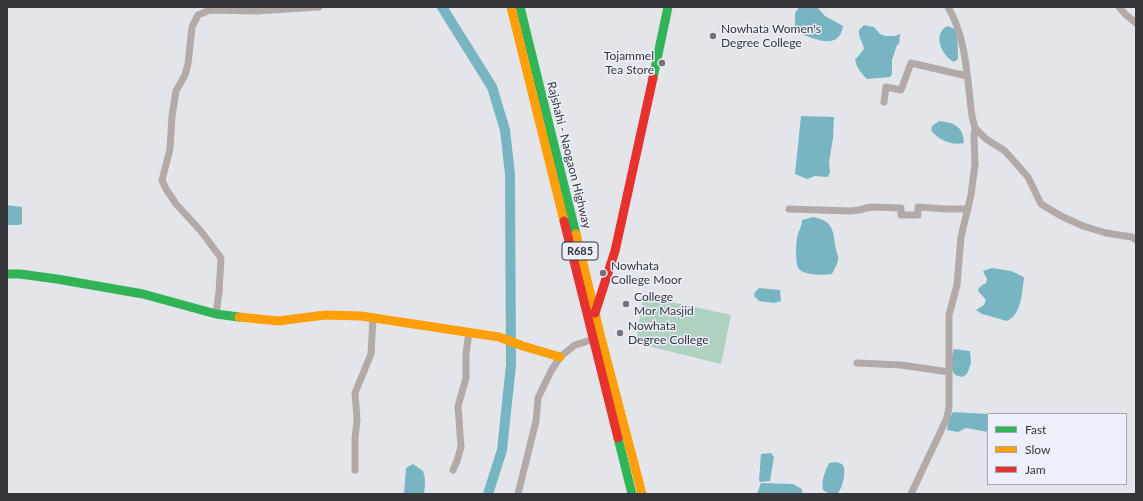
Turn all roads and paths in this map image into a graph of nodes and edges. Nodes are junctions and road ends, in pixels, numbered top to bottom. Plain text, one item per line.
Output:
1 (319, 7) edge
2 (511, 7) edge
3 (520, 7) edge
4 (668, 7) edge
5 (948, 7) edge
6 (1119, 7) edge
7 (1136, 23) edge
8 (967, 76) junction
9 (884, 102) dead end
10 (975, 128) junction
11 (789, 209) dead end
12 (968, 209) junction
13 (1136, 240) edge
14 (577, 256) junction
15 (7, 274) edge
16 (595, 313) junction
17 (216, 314) junction
18 (373, 318) junction
19 (469, 332) junction
20 (594, 339) junction
21 (560, 357) junction
22 (857, 363) dead end
23 (949, 372) junction
24 (629, 460) junction
25 (355, 470) dead end
26 (453, 470) dead end
27 (518, 494) edge
28 (632, 494) edge
29 (642, 494) edge
30 (910, 494) edge

1 - 17 street
2 - 14 main road, Rajshahi - Naogaon Highway / R685
3 - 14 main road, Rajshahi - Naogaon Highway / R685
4 - 16 main road
5 - 8 street
6 - 7 street
8 - 9 street
8 - 10 street
10 - 12 street
10 - 13 street
11 - 12 street
12 - 23 street
14 - 16 main road, Rajshahi - Naogaon Highway / R685
14 - 20 main road, Rajshahi - Naogaon Highway / R685
15 - 17 main road
16 - 24 main road, Rajshahi - Naogaon Highway / R685
17 - 18 main road
18 - 19 main road
18 - 25 street
19 - 21 main road
19 - 26 street
20 - 21 street
20 - 24 main road, Rajshahi - Naogaon Highway / R685
21 - 27 street
22 - 23 street
23 - 30 street
24 - 28 main road, Rajshahi - Naogaon Highway / R685
24 - 29 main road, Rajshahi - Naogaon Highway / R685

